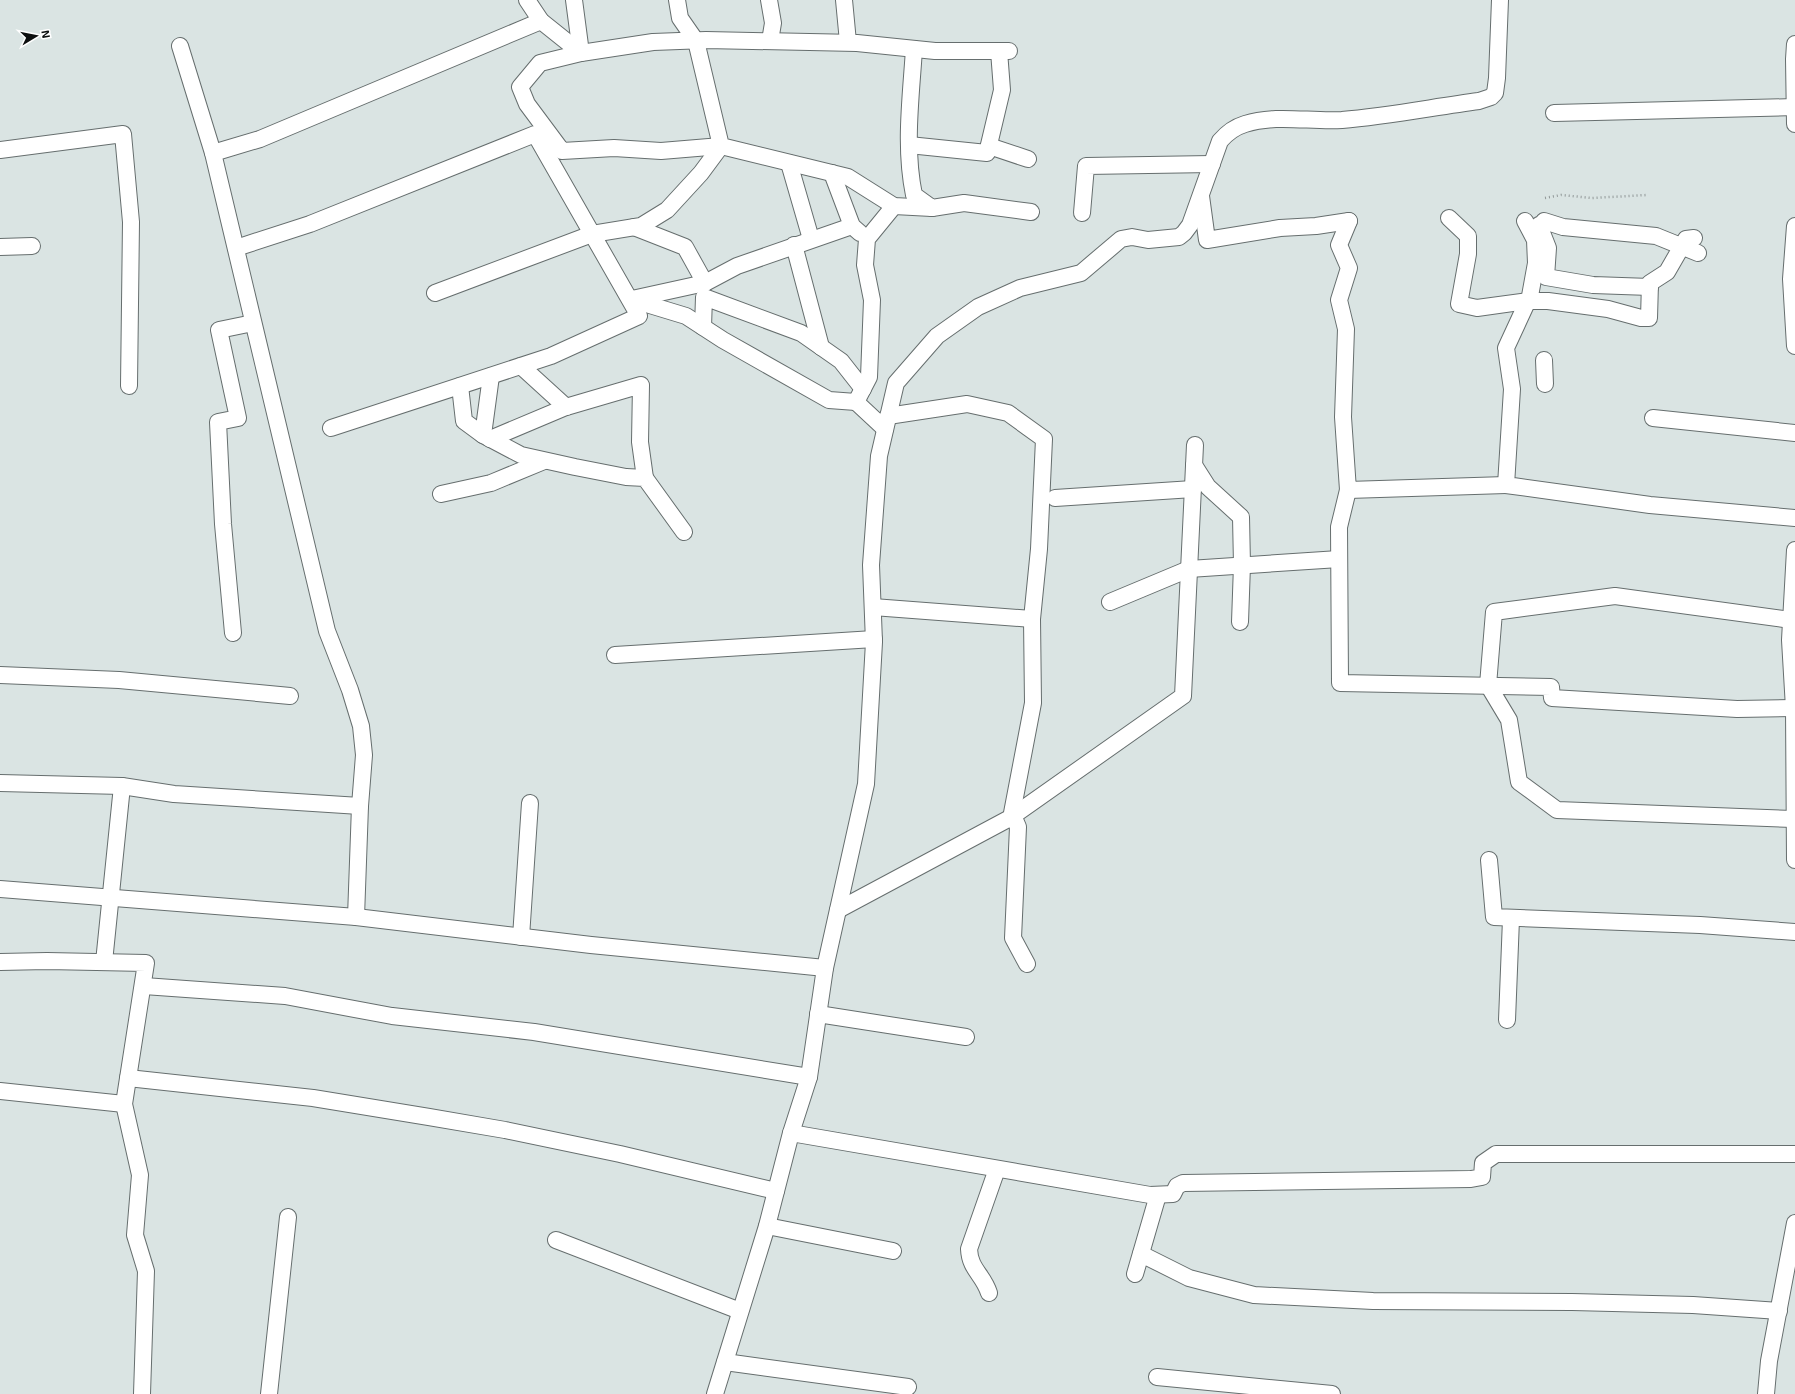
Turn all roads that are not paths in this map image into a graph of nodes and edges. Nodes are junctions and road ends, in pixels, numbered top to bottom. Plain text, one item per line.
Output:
1 (527, 0) edge
2 (574, 0) edge
3 (676, 0) edge
4 (769, 0) edge
5 (844, 0) edge
6 (1500, 0) edge
7 (541, 20) junction
8 (696, 41) junction
9 (770, 41) junction
10 (848, 42) junction
11 (1795, 44) edge
12 (180, 46) dead end
13 (914, 49) junction
14 (581, 53) junction
15 (1794, 107) edge
16 (1554, 113) dead end
17 (1795, 124) edge
18 (909, 145) junction
19 (721, 146) junction
20 (989, 146) junction
21 (0, 150) edge
22 (213, 153) junction
23 (1028, 159) dead end
24 (789, 162) junction
25 (1212, 164) junction
26 (832, 173) junction
27 (1201, 194) junction
28 (894, 206) junction
29 (932, 208) junction
30 (1031, 212) dead end
31 (1082, 213) dead end
32 (1449, 218) dead end
33 (1536, 221) junction
34 (852, 226) junction
35 (1795, 226) edge
36 (634, 227) junction
37 (592, 234) junction
38 (810, 239) junction
39 (867, 239) junction
40 (794, 245) junction
41 (32, 246) dead end
42 (1696, 246) dead end
43 (0, 247) edge
44 (1680, 247) junction
45 (236, 248) junction
46 (705, 283) junction
47 (1650, 287) junction
48 (435, 293) dead end
49 (630, 299) junction
50 (1528, 301) junction
51 (253, 323) junction
52 (703, 327) junction
53 (1795, 346) edge
54 (821, 347) junction
55 (1544, 360) dead end
56 (521, 366) junction
57 (491, 376) junction
58 (1545, 384) dead end
59 (129, 386) dead end
60 (460, 386) junction
61 (859, 395) junction
62 (566, 407) junction
63 (1653, 418) dead end
64 (886, 423) junction
65 (331, 428) dead end
66 (1795, 433) edge
67 (486, 437) junction
68 (1195, 445) dead end
69 (544, 460) junction
70 (1194, 465) junction
71 (644, 478) junction
72 (1506, 485) junction
73 (1193, 489) junction
74 (1348, 490) junction
75 (441, 494) dead end
76 (1055, 498) dead end
77 (1795, 518) edge
78 (684, 532) dead end
79 (1795, 550) edge
80 (1339, 559) junction
81 (1242, 565) junction
82 (1189, 569) junction
83 (1110, 602) dead end
84 (873, 607) junction
85 (1032, 619) junction
86 (1791, 620) junction
87 (1240, 622) dead end
88 (233, 633) dead end
89 (874, 639) junction
90 (615, 655) dead end
91 (0, 675) edge
92 (1488, 685) junction
93 (290, 696) dead end
94 (1794, 708) junction
95 (0, 783) edge
96 (122, 786) junction
97 (530, 803) dead end
98 (360, 806) junction
99 (1013, 816) junction
100 (1794, 819) junction
101 (1489, 860) dead end
102 (1795, 860) edge
103 (0, 889) edge
104 (111, 898) junction
105 (838, 910) junction
106 (356, 917) junction
107 (1511, 919) junction
108 (1795, 932) edge
109 (521, 937) junction
110 (0, 962) edge
111 (104, 962) junction
112 (1027, 964) dead end
113 (825, 968) junction
114 (144, 986) junction
115 (818, 1014) junction
116 (1507, 1020) dead end
117 (966, 1037) dead end
118 (809, 1077) junction
119 (128, 1078) junction
120 (0, 1091) edge
121 (124, 1104) junction
122 (792, 1133) junction
123 (1795, 1154) edge
124 (997, 1169) junction
125 (776, 1191) junction
126 (1158, 1196) junction
127 (288, 1217) dead end
128 (1795, 1223) edge
129 (766, 1226) junction
130 (556, 1240) dead end
131 (893, 1251) dead end
132 (1141, 1254) junction
133 (1135, 1274) dead end
134 (988, 1293) dead end
135 (740, 1311) junction
136 (1779, 1311) junction
137 (725, 1362) junction
138 (1157, 1377) dead end
139 (908, 1388) dead end
140 (142, 1394) edge
141 (269, 1394) edge
142 (715, 1394) edge
143 (1332, 1394) edge
144 (1766, 1394) edge

1 - 7 street
2 - 14 street
3 - 8 street
4 - 9 street
5 - 10 street
6 - 25 street
7 - 14 street
7 - 22 street
8 - 9 street
8 - 14 street
8 - 19 street
9 - 10 street
10 - 13 street
11 - 15 street
12 - 22 street
13 - 18 street
13 - 20 street
14 - 19 street
15 - 16 street
15 - 17 street
18 - 20 street
18 - 29 street
19 - 24 street
19 - 36 street
20 - 23 street
21 - 59 street
22 - 45 street
24 - 26 street
24 - 38 street
25 - 27 street
25 - 31 street
26 - 28 street
26 - 34 street
27 - 64 street
27 - 74 street
28 - 29 street
28 - 39 street
29 - 30 street
32 - 50 street
33 - 44 street
33 - 47 street
33 - 50 street
34 - 38 street
34 - 39 street
35 - 53 street
36 - 37 street
36 - 46 street
37 - 45 street
37 - 48 street
37 - 49 street
38 - 40 street
39 - 61 street
40 - 46 street
40 - 54 street
41 - 43 street
42 - 44 street
44 - 47 street
45 - 51 street
46 - 49 street
47 - 50 street
49 - 52 street
49 - 56 street
50 - 72 street
51 - 88 street
51 - 98 street
52 - 54 street
52 - 61 street
54 - 61 street
55 - 58 street
56 - 57 street
56 - 62 street
57 - 60 street
57 - 67 street
60 - 65 street
60 - 67 street
61 - 64 street
62 - 67 street
62 - 71 street
63 - 66 street
64 - 84 street
64 - 85 street
67 - 69 street
68 - 70 street
69 - 71 street
69 - 75 street
70 - 73 street
70 - 81 street
71 - 78 street
72 - 74 street
72 - 77 street
73 - 76 street
73 - 82 street
74 - 80 street
79 - 86 street
80 - 81 street
80 - 92 street
81 - 82 street
81 - 87 street
82 - 83 street
82 - 99 street
84 - 85 street
84 - 89 street
85 - 99 street
86 - 92 street
86 - 94 street
89 - 90 street
89 - 105 street
91 - 93 street
92 - 94 street
92 - 100 street
94 - 100 street
95 - 96 street
96 - 98 street
96 - 104 street
97 - 109 street
98 - 106 street
99 - 105 street
99 - 112 street
100 - 102 street
101 - 107 street
103 - 104 street
104 - 106 street
104 - 111 street
105 - 113 street
106 - 109 street
107 - 108 street
107 - 116 street
109 - 113 street
110 - 111 street
111 - 114 street
113 - 115 street
114 - 118 street
114 - 119 street
115 - 117 street
115 - 118 street
118 - 122 street
119 - 121 street
119 - 125 street
120 - 121 street
121 - 140 street
122 - 124 street
122 - 125 street
123 - 126 street
124 - 126 street
124 - 134 street
125 - 129 street
126 - 132 street
127 - 141 street
128 - 136 street
129 - 131 street
129 - 135 street
130 - 135 street
132 - 133 street
132 - 136 street
135 - 137 street
136 - 144 street
137 - 139 street
137 - 142 street
138 - 143 street

